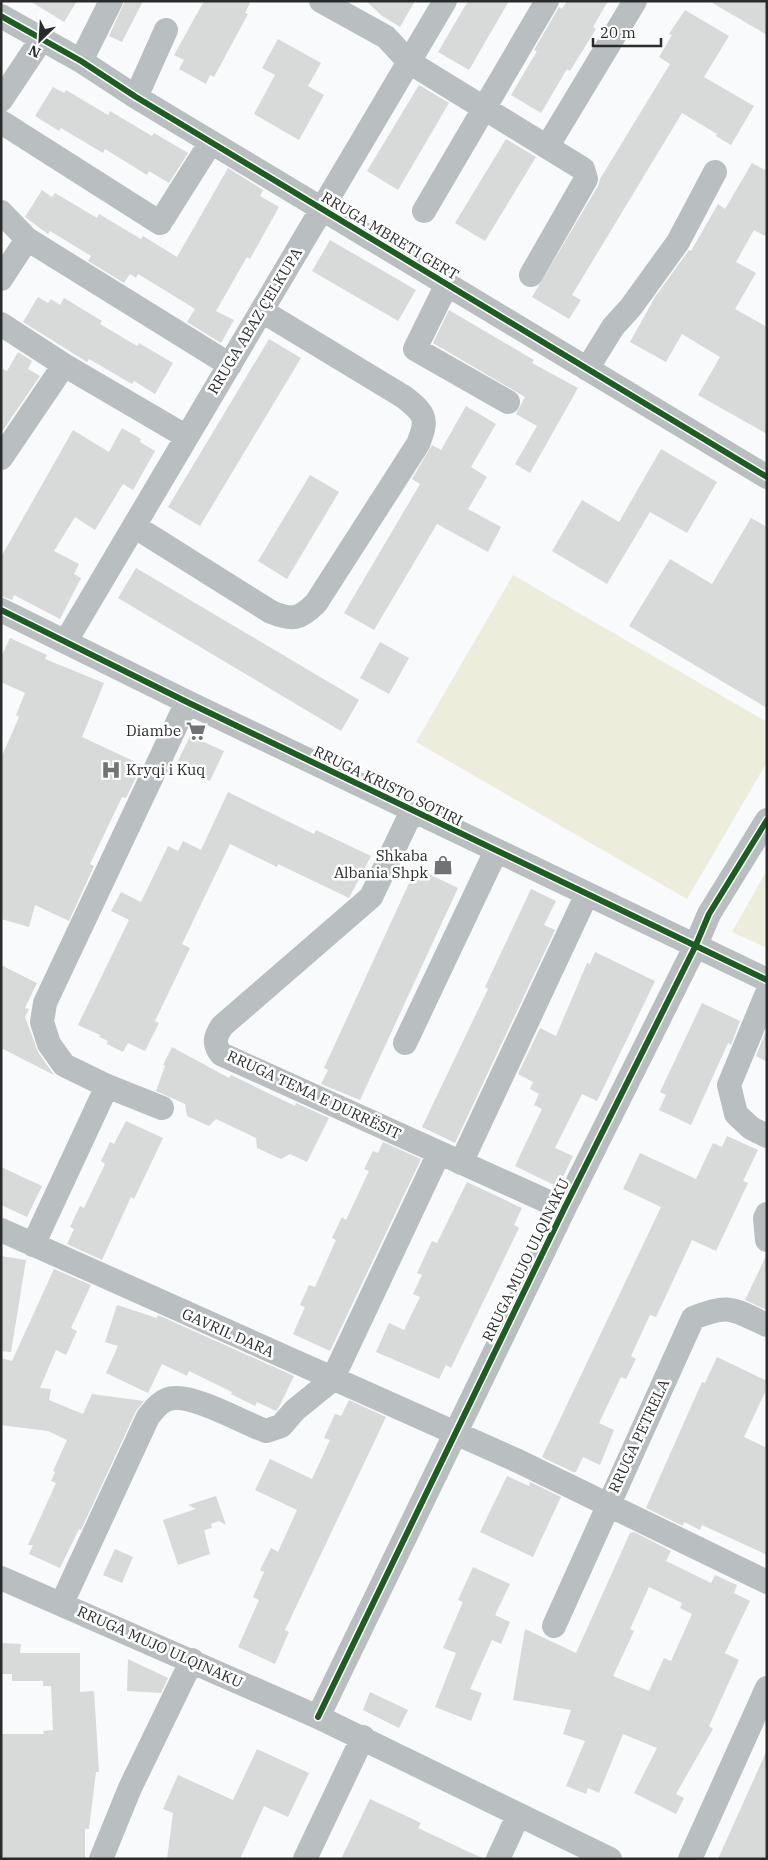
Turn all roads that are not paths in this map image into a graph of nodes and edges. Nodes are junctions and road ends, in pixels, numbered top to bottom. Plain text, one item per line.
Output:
1 (111, 1) edge
2 (321, 1) edge
3 (445, 1) edge
4 (547, 1) edge
5 (635, 1) edge
6 (1, 16) edge
7 (166, 30) dead end
8 (41, 40) junction
9 (81, 62) junction
10 (409, 62) junction
11 (136, 97) junction
12 (1, 100) edge
13 (485, 109) junction
14 (1, 122) edge
15 (211, 142) junction
16 (547, 147) junction
17 (715, 172) dead end
18 (322, 209) junction
19 (424, 211) dead end
20 (1, 212) edge
21 (27, 239) junction
22 (530, 275) dead end
23 (1, 279) edge
24 (447, 284) junction
25 (262, 311) junction
26 (1, 324) edge
27 (64, 365) junction
28 (230, 365) junction
29 (587, 369) junction
30 (508, 402) dead end
31 (187, 437) junction
32 (1, 458) edge
33 (767, 477) edge
34 (134, 526) junction
35 (1, 610) edge
36 (66, 641) junction
37 (187, 702) junction
38 (412, 811) junction
39 (767, 820) edge
40 (496, 851) junction
41 (586, 894) junction
42 (696, 947) junction
43 (767, 980) edge
44 (767, 993) edge
45 (405, 1043) dead end
46 (107, 1086) junction
47 (162, 1108) dead end
48 (767, 1136) edge
49 (439, 1153) junction
50 (461, 1163) junction
51 (564, 1209) junction
52 (767, 1214) edge
53 (1, 1230) edge
54 (767, 1240) edge
55 (34, 1244) junction
56 (767, 1325) edge
57 (332, 1380) junction
58 (456, 1434) junction
59 (607, 1505) junction
60 (1, 1578) edge
61 (767, 1582) edge
62 (62, 1603) junction
63 (554, 1626) dead end
64 (192, 1660) junction
65 (767, 1688) edge
66 (318, 1717) junction
67 (760, 1723) edge
68 (363, 1738) junction
69 (518, 1816) junction
70 (101, 1859) edge
71 (305, 1859) edge
72 (498, 1859) edge
73 (610, 1859) edge
74 (690, 1859) edge

1 - 9 street
2 - 10 street
3 - 10 street, RRUGA ABAZ ÇELKUPA
4 - 13 street
5 - 16 street
6 - 8 street, RRUGA MBRETI GERT
7 - 11 street
8 - 9 street, RRUGA MBRETI GERT
8 - 12 street
9 - 11 street, RRUGA MBRETI GERT
10 - 13 street
10 - 18 street, RRUGA ABAZ ÇELKUPA
11 - 15 street, RRUGA MBRETI GERT
13 - 16 street
13 - 19 street
14 - 15 street
15 - 18 street, RRUGA MBRETI GERT
16 - 22 street
17 - 29 street
18 - 24 street, RRUGA MBRETI GERT
18 - 25 street, RRUGA ABAZ ÇELKUPA
20 - 21 street
21 - 23 street
21 - 28 street
24 - 29 street, RRUGA MBRETI GERT
24 - 30 street
25 - 28 street, RRUGA ABAZ ÇELKUPA
25 - 34 street
26 - 27 street
27 - 31 street
27 - 32 street
28 - 31 street, RRUGA ABAZ ÇELKUPA
29 - 33 street, RRUGA MBRETI GERT
31 - 34 street, RRUGA ABAZ ÇELKUPA
34 - 36 street, RRUGA ABAZ ÇELKUPA
35 - 36 street, RRUGA KRISTO SOTIRI
36 - 37 street, RRUGA KRISTO SOTIRI
37 - 38 street, RRUGA KRISTO SOTIRI
37 - 46 street
38 - 40 street, RRUGA KRISTO SOTIRI
38 - 49 street, RRUGA TEMA E DURRËSIT
39 - 42 street, RRUGA MUJO ULQINAKU
40 - 41 street, RRUGA KRISTO SOTIRI
40 - 45 street
41 - 42 street, RRUGA KRISTO SOTIRI
41 - 50 street
42 - 43 street, RRUGA KRISTO SOTIRI
42 - 51 street, RRUGA MUJO ULQINAKU
44 - 48 street
46 - 47 street
46 - 55 street
49 - 50 street, RRUGA TEMA E DURRËSIT
49 - 57 street
50 - 51 street, RRUGA TEMA E DURRËSIT
51 - 58 street, RRUGA MUJO ULQINAKU
52 - 54 street
53 - 55 street, GAVRIL DARA
55 - 57 street, GAVRIL DARA
56 - 59 street, RRUGA PETRELA
57 - 58 street, GAVRIL DARA
57 - 62 street
58 - 59 street, GAVRIL DARA
58 - 66 street, RRUGA MUJO ULQINAKU
59 - 61 street, GAVRIL DARA
59 - 63 street, RRUGA PETRELA
60 - 62 street, RRUGA MUJO ULQINAKU
62 - 64 street, RRUGA MUJO ULQINAKU
64 - 66 street, RRUGA MUJO ULQINAKU
64 - 70 street
65 - 67 street
66 - 68 street, RRUGA MUJO ULQINAKU
67 - 74 street
68 - 69 street, RRUGA MUJO ULQINAKU
68 - 71 street
69 - 72 street
69 - 73 street, RRUGA MUJO ULQINAKU

